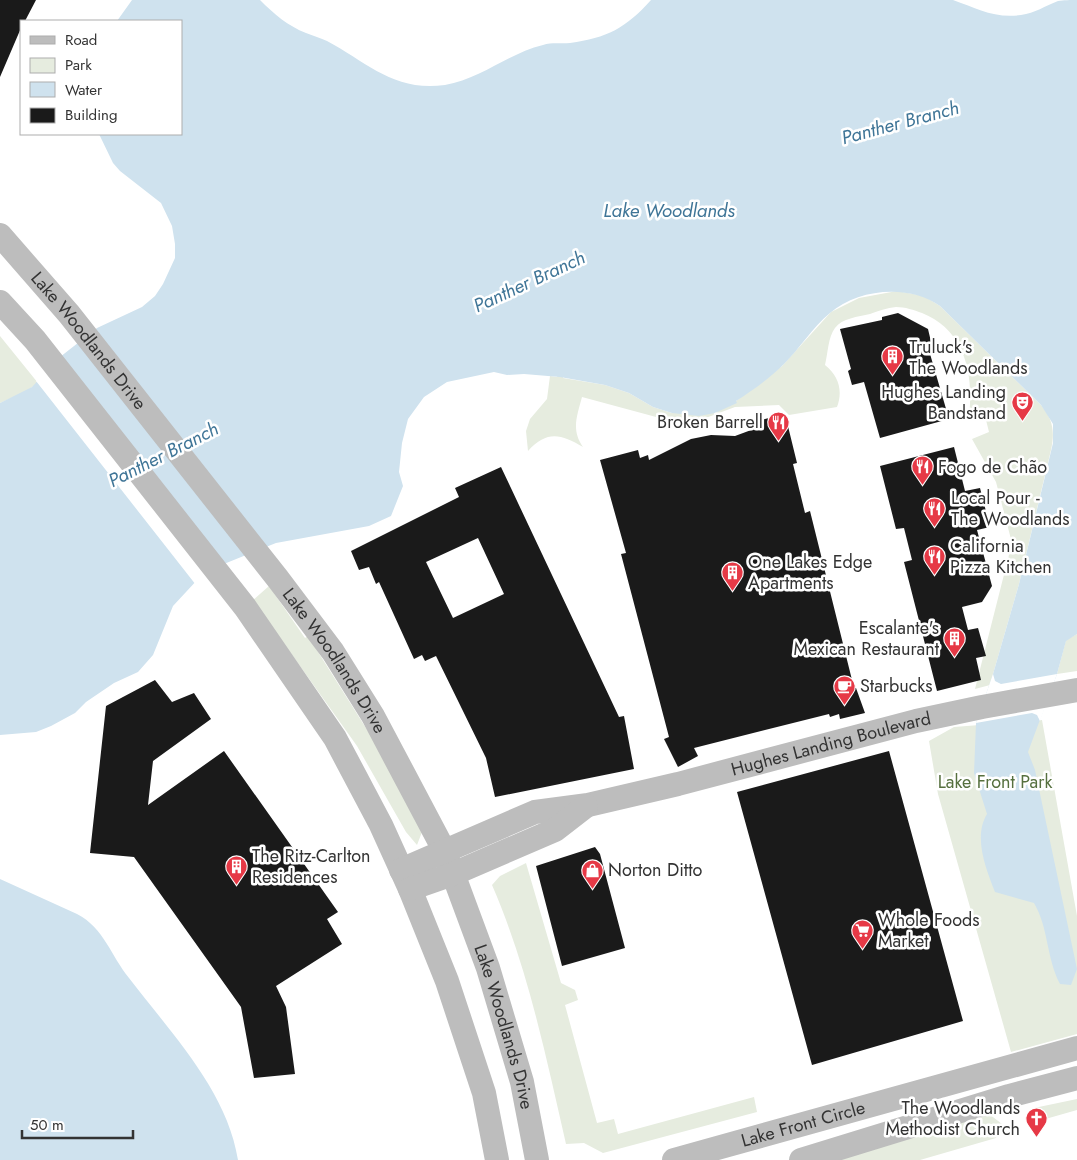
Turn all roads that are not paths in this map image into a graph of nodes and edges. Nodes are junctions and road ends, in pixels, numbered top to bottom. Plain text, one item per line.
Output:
1 (0, 235) edge
2 (0, 302) edge
3 (1077, 690) edge
4 (588, 805) junction
5 (445, 852) junction
6 (453, 874) junction
7 (406, 880) junction
8 (1077, 1048) edge
9 (1077, 1078) edge
10 (497, 1160) edge
11 (537, 1160) edge
12 (674, 1160) edge
13 (802, 1160) edge

1 - 5 main road, Lake Woodlands Drive
2 - 7 main road, Lake Woodlands Drive
3 - 4 main road, Hughes Landing Boulevard
4 - 5 main road, Hughes Landing Boulevard
4 - 6 main road, Hughes Landing Boulevard
5 - 6 main road, Lake Woodlands Drive
5 - 7 main road, Hughes Landing Boulevard
6 - 7 main road, Hughes Landing Boulevard
6 - 11 main road, Lake Woodlands Drive
7 - 10 main road, Lake Woodlands Drive
8 - 12 main road, Lake Front Circle
9 - 13 main road, Lake Front Circle

